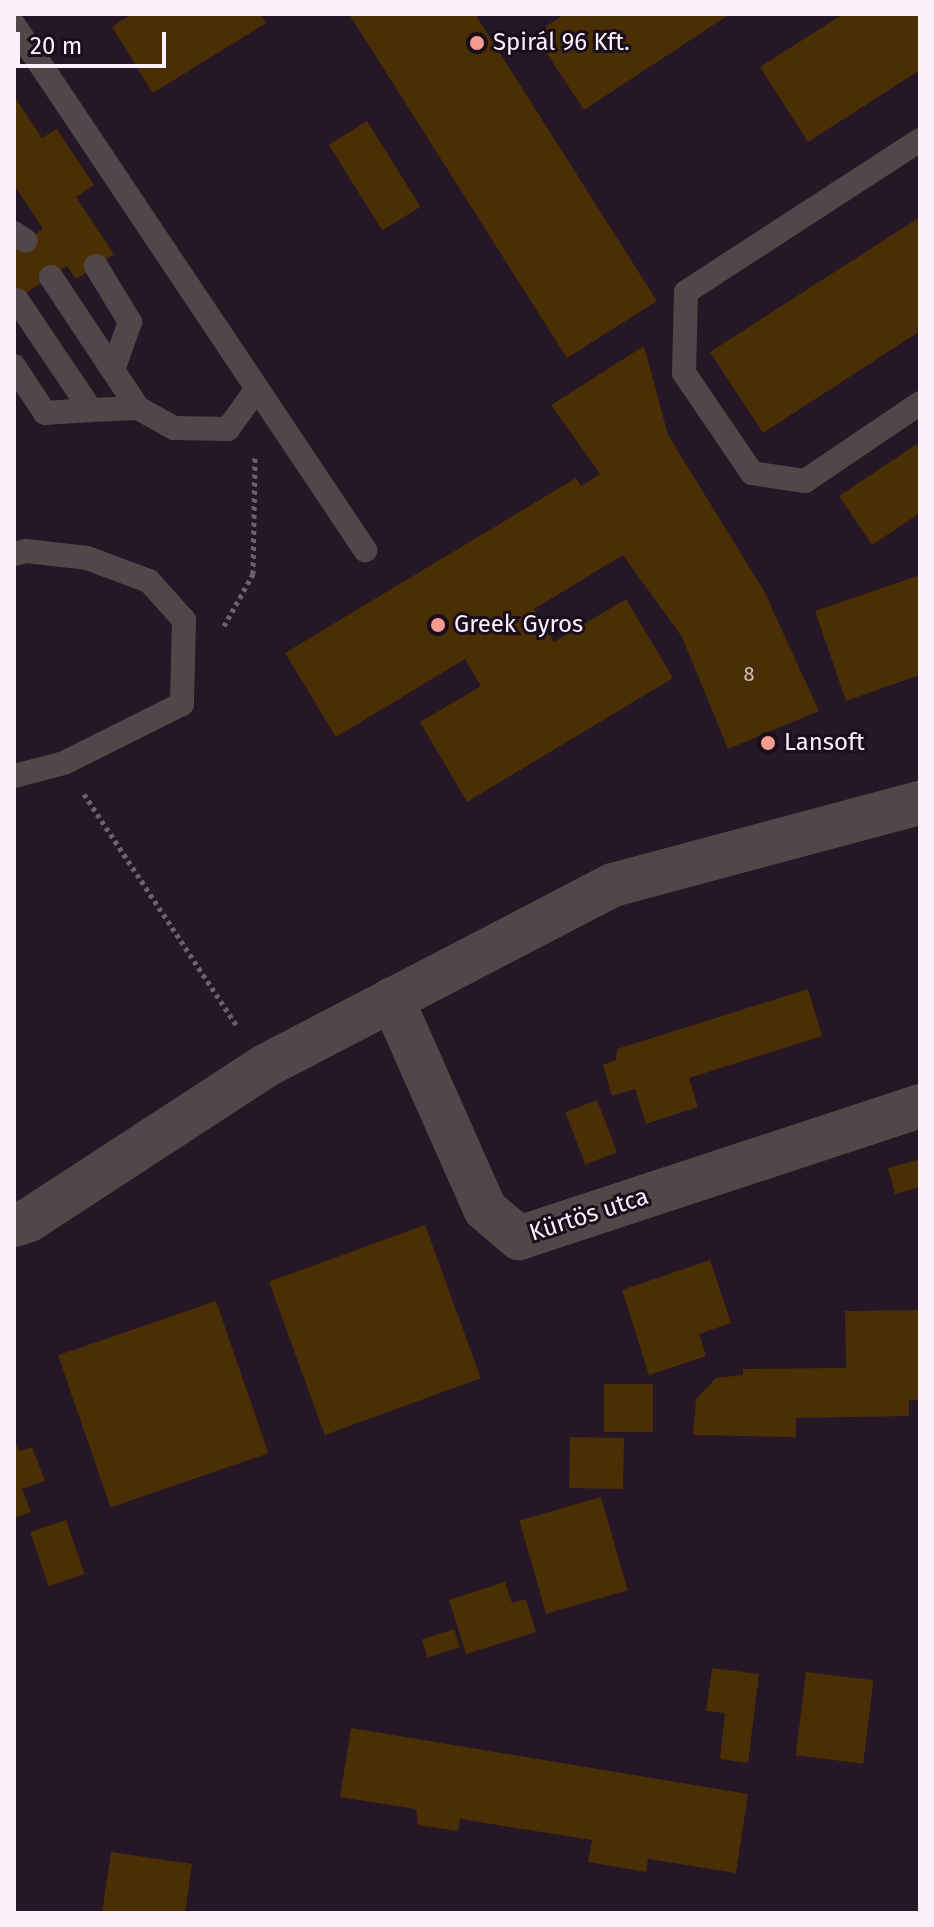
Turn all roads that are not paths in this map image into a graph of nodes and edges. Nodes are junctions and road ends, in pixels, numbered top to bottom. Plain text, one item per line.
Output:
1 (14, 25) edge
2 (920, 140) edge
3 (96, 266) dead end
4 (51, 277) dead end
5 (17, 300) dead end
6 (113, 370) junction
7 (17, 374) edge
8 (256, 390) junction
9 (920, 403) edge
10 (138, 408) junction
11 (91, 410) junction
12 (365, 550) dead end
13 (14, 554) edge
14 (14, 776) edge
15 (920, 803) edge
16 (392, 999) junction
17 (920, 1106) edge
18 (14, 1225) edge

1 - 8 lane
2 - 9 lane
3 - 6 lane
4 - 6 lane
5 - 11 lane
6 - 10 lane
7 - 11 lane
8 - 10 lane
8 - 12 lane
10 - 11 lane
13 - 14 lane
15 - 16 street
16 - 17 street, Kürtös utca
16 - 18 street

